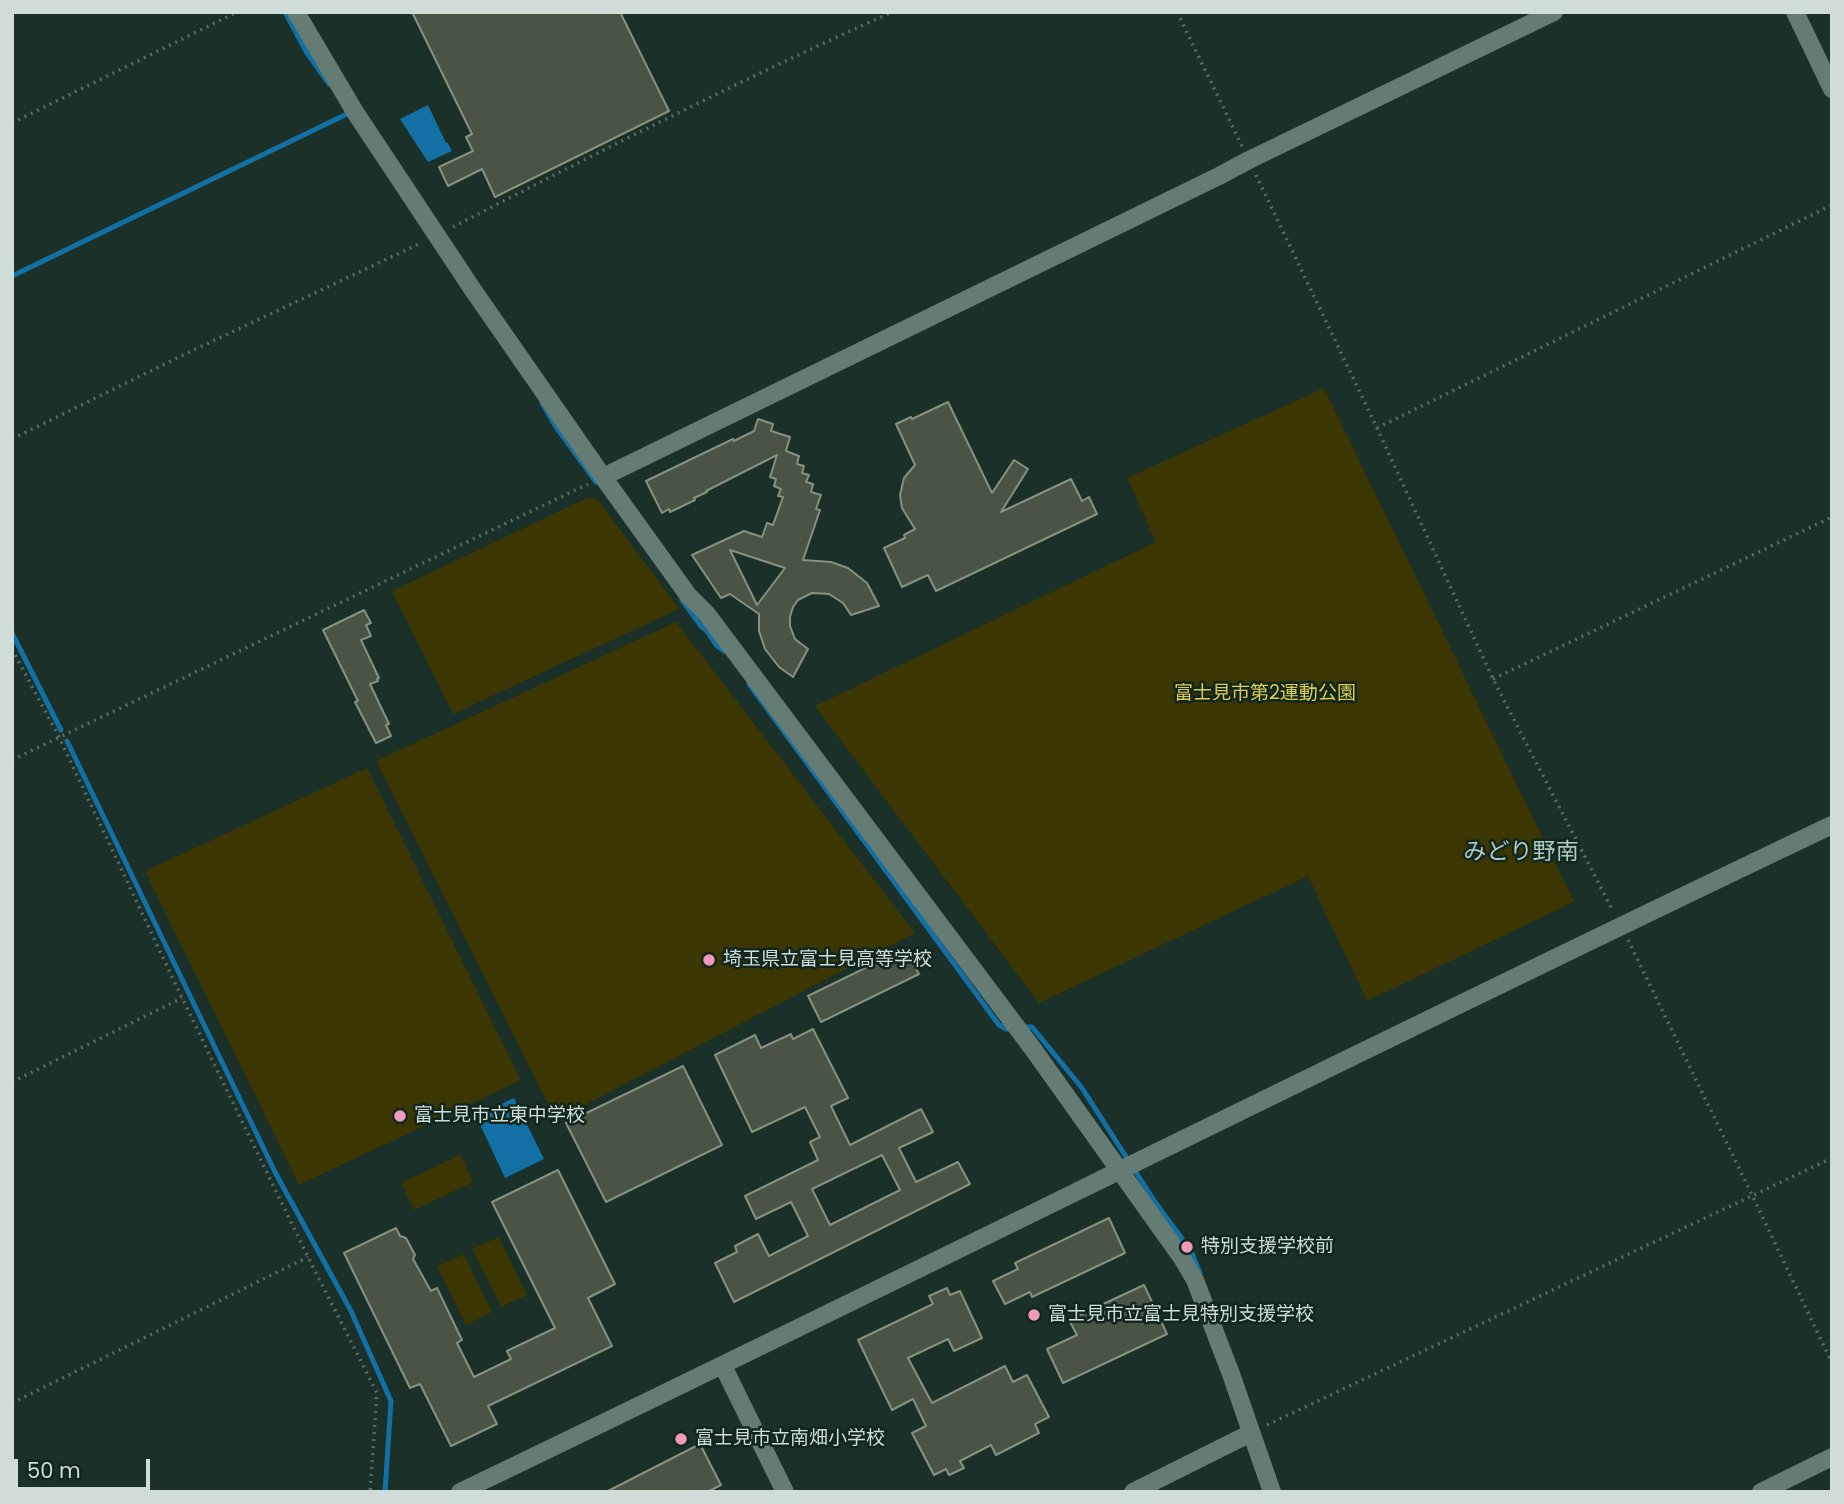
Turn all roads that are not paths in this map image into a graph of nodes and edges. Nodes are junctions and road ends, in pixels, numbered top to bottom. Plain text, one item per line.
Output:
1 (296, 12) edge
2 (1554, 12) edge
3 (1795, 12) edge
4 (1832, 89) edge
5 (603, 477) junction
6 (1832, 825) edge
7 (1120, 1171) junction
8 (723, 1366) junction
9 (1251, 1433) junction
10 (1832, 1457) edge
11 (460, 1492) edge
12 (785, 1492) edge
13 (1133, 1492) edge
14 (1272, 1492) edge
15 (1760, 1492) edge

1 - 5 street
2 - 5 street
3 - 4 street
5 - 7 street
6 - 7 street
7 - 8 street
7 - 9 street
8 - 11 street
8 - 12 street
9 - 13 street
9 - 14 street
10 - 15 street

